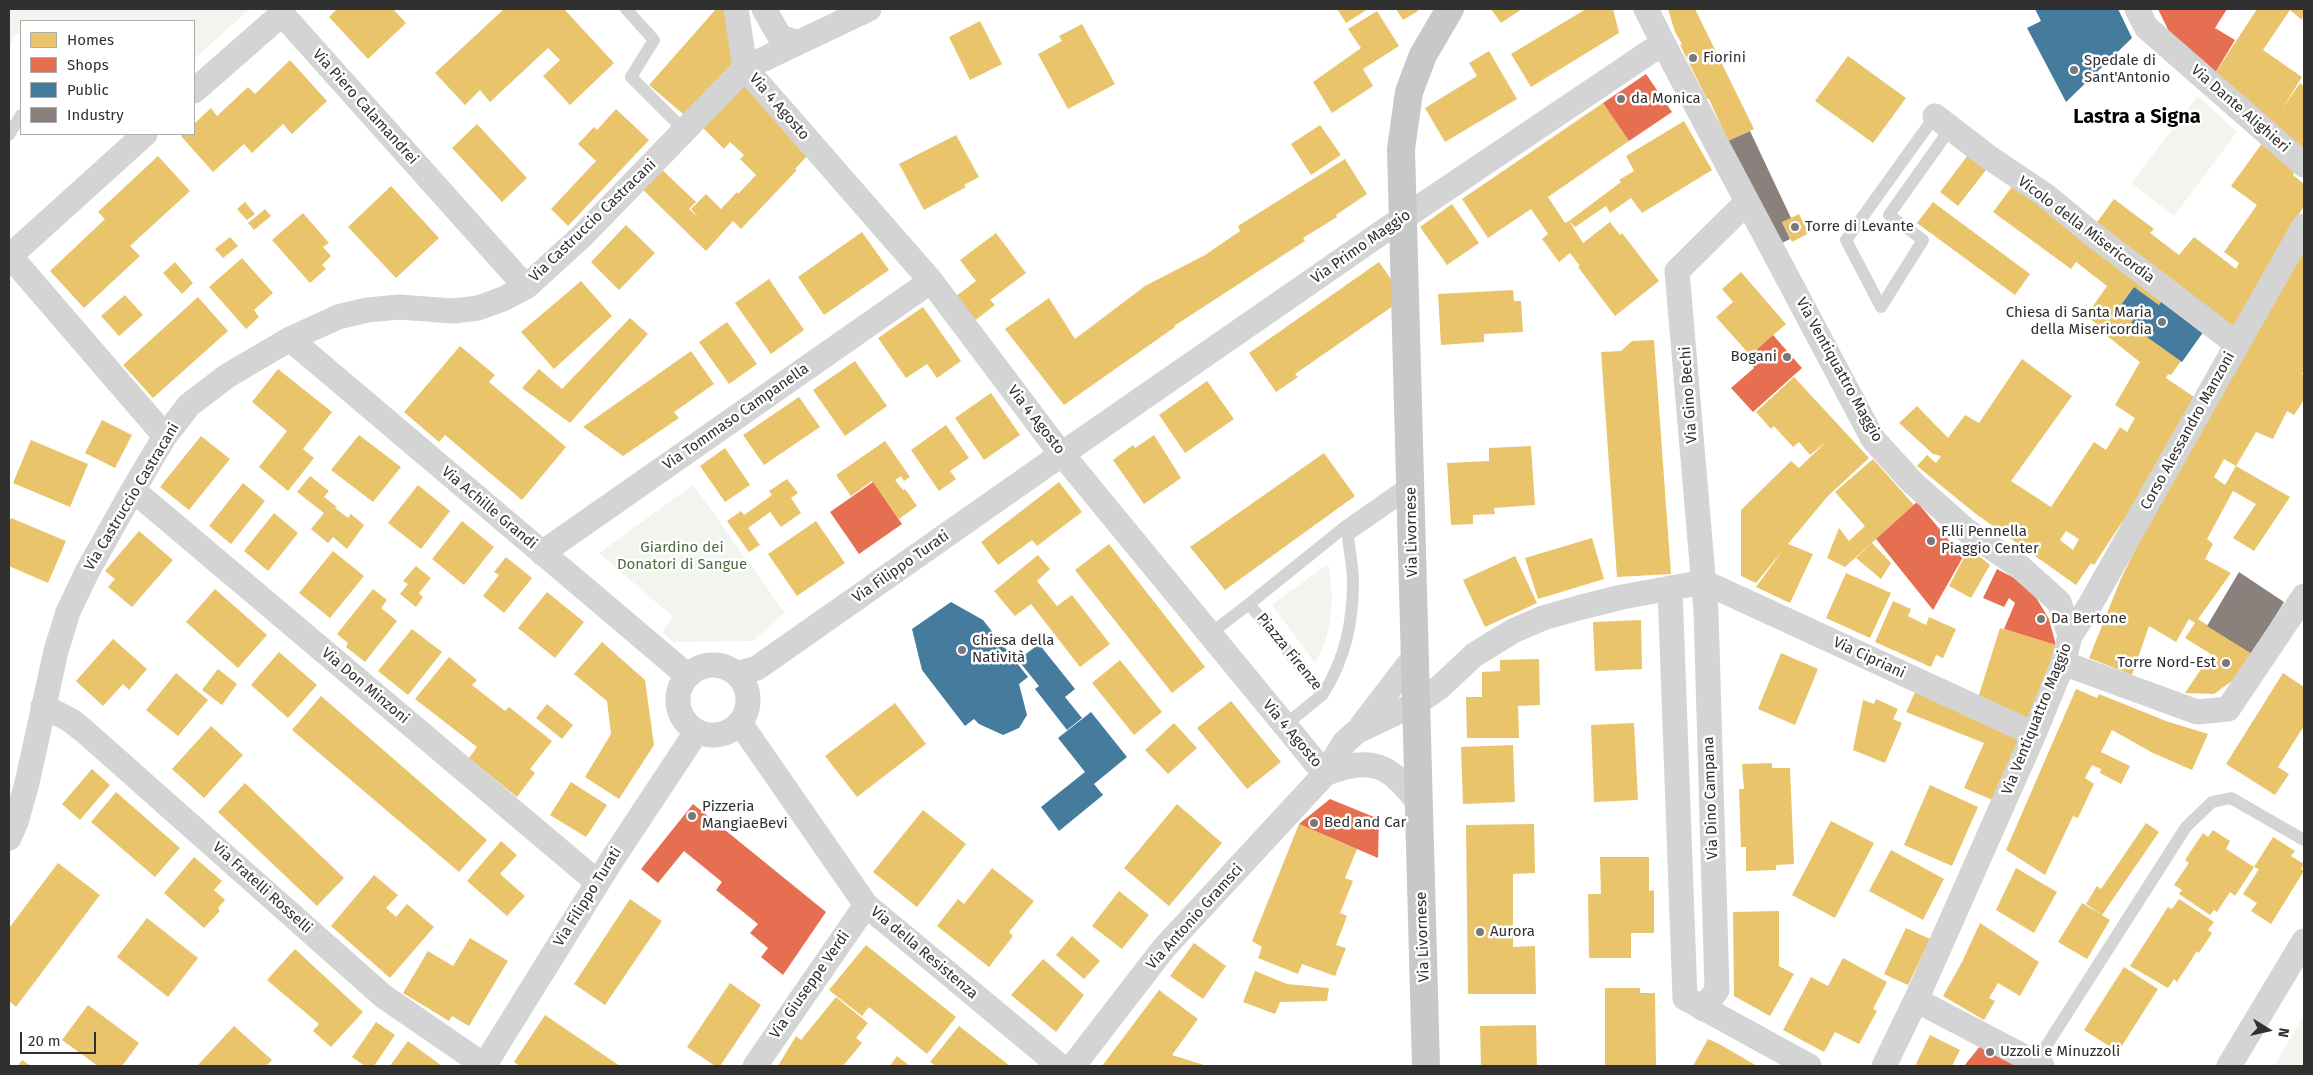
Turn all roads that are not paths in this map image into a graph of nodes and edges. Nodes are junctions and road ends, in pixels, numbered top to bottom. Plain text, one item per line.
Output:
1 (626, 9) edge
2 (736, 9) edge
3 (764, 9) edge
4 (869, 9) edge
5 (1450, 9) edge
6 (1646, 9) edge
7 (2137, 9) edge
8 (796, 42) junction
9 (1662, 43) junction
10 (745, 68) junction
11 (195, 90) edge
12 (20, 117) edge
13 (1943, 122) junction
14 (686, 131) junction
15 (9, 135) edge
16 (144, 135) edge
17 (2304, 165) edge
18 (1747, 202) junction
19 (1402, 219) junction
20 (2304, 226) edge
21 (9, 256) edge
22 (930, 281) junction
23 (526, 287) junction
24 (290, 339) junction
25 (2237, 344) junction
26 (165, 436) junction
27 (1062, 454) junction
28 (1411, 486) junction
29 (133, 490) junction
30 (542, 553) junction
31 (1704, 582) junction
32 (1670, 588) junction
33 (2304, 596) edge
34 (1249, 604) junction
35 (1210, 633) junction
36 (2070, 636) junction
37 (1415, 656) junction
38 (2063, 663) junction
39 (737, 674) junction
40 (688, 676) junction
41 (1323, 694) junction
42 (1417, 703) junction
43 (43, 706) junction
44 (740, 723) junction
45 (1284, 726) junction
46 (697, 731) junction
47 (1356, 732) junction
48 (2034, 734) junction
49 (1325, 774) junction
50 (18, 779) edge
51 (1419, 804) junction
52 (9, 838) edge
53 (2304, 840) edge
54 (597, 882) junction
55 (866, 904) junction
56 (2304, 941) edge
57 (1916, 1000) junction
58 (1694, 1004) junction
59 (2039, 1064) edge
60 (484, 1066) edge
61 (755, 1066) edge
62 (1060, 1066) edge
63 (1074, 1066) edge
64 (1426, 1066) edge
65 (1810, 1066) edge
66 (1884, 1066) edge
67 (2229, 1066) edge

1 - 14 lane
2 - 10 street
3 - 8 street
4 - 8 street, Via Castruccio Castracani
5 - 19 main road, Via Livornese
6 - 9 street, Via Ventiquattro Maggio
7 - 17 street, Via Dante Alighieri
8 - 10 street, Via Castruccio Castracani
9 - 18 street, Via Ventiquattro Maggio
9 - 19 street, Via Primo Maggio
10 - 14 street, Via Castruccio Castracani
10 - 22 street, Via 4 Agosto
11 - 23 street, Via Piero Calamandrei
12 - 15 lane
13 - 13 lane
13 - 25 street, Vicolo della Misericordia
14 - 23 street, Via Castruccio Castracani
16 - 21 street
18 - 31 street, Via Gino Bechi
18 - 36 street, Via Ventiquattro Maggio
19 - 27 street, Via Primo Maggio
19 - 28 main road, Via Livornese
20 - 25 street, Corso Alessandro Manzoni
21 - 26 street
22 - 27 street, Via 4 Agosto
22 - 30 street, Via Tommaso Campanella
23 - 24 street, Via Castruccio Castracani
24 - 26 street, Via Castruccio Castracani
24 - 30 street, Via Achille Grandi
25 - 36 street, Corso Alessandro Manzoni
26 - 29 street, Via Castruccio Castracani
27 - 35 street, Via 4 Agosto
27 - 39 street, Via Filippo Turati
28 - 34 lane, Piazza Firenze
28 - 37 main road, Via Livornese
28 - 41 lane, Piazza Firenze
29 - 43 street, Via Castruccio Castracani
29 - 54 street, Via Don Minzoni
30 - 40 street, Via Achille Grandi
31 - 32 street
31 - 48 street, Via Cipriani
31 - 58 street, Via Dino Campana
32 - 42 street, Via Antonio Gramsci
32 - 58 street
33 - 38 street
34 - 35 lane
34 - 41 lane, Piazza Firenze
35 - 45 street, Via 4 Agosto
36 - 38 street, Via Ventiquattro Maggio
37 - 42 main road, Via Livornese
37 - 47 street, Via Antonio Gramsci
38 - 48 street, Via Ventiquattro Maggio
39 - 40 street
39 - 44 street
40 - 46 street
41 - 45 lane
42 - 47 street, Via Antonio Gramsci
42 - 51 main road, Via Livornese
43 - 50 street, Via Castruccio Castracani
43 - 60 street, Via Fratelli Rosselli
44 - 46 street
44 - 55 street, Via della Resistenza
45 - 49 street, Via 4 Agosto
46 - 54 street, Via Filippo Turati
47 - 49 street, Via Antonio Gramsci
48 - 57 street, Via Ventiquattro Maggio
49 - 51 street
49 - 63 street, Via Antonio Gramsci
50 - 52 street, Via Castruccio Castracani
51 - 64 main road, Via Livornese
53 - 59 lane
54 - 60 street, Via Filippo Turati
55 - 61 street, Via Giuseppe Verdi
55 - 62 street, Via della Resistenza
56 - 67 street
57 - 59 street
57 - 66 street, Via Ventiquattro Maggio
58 - 65 street

